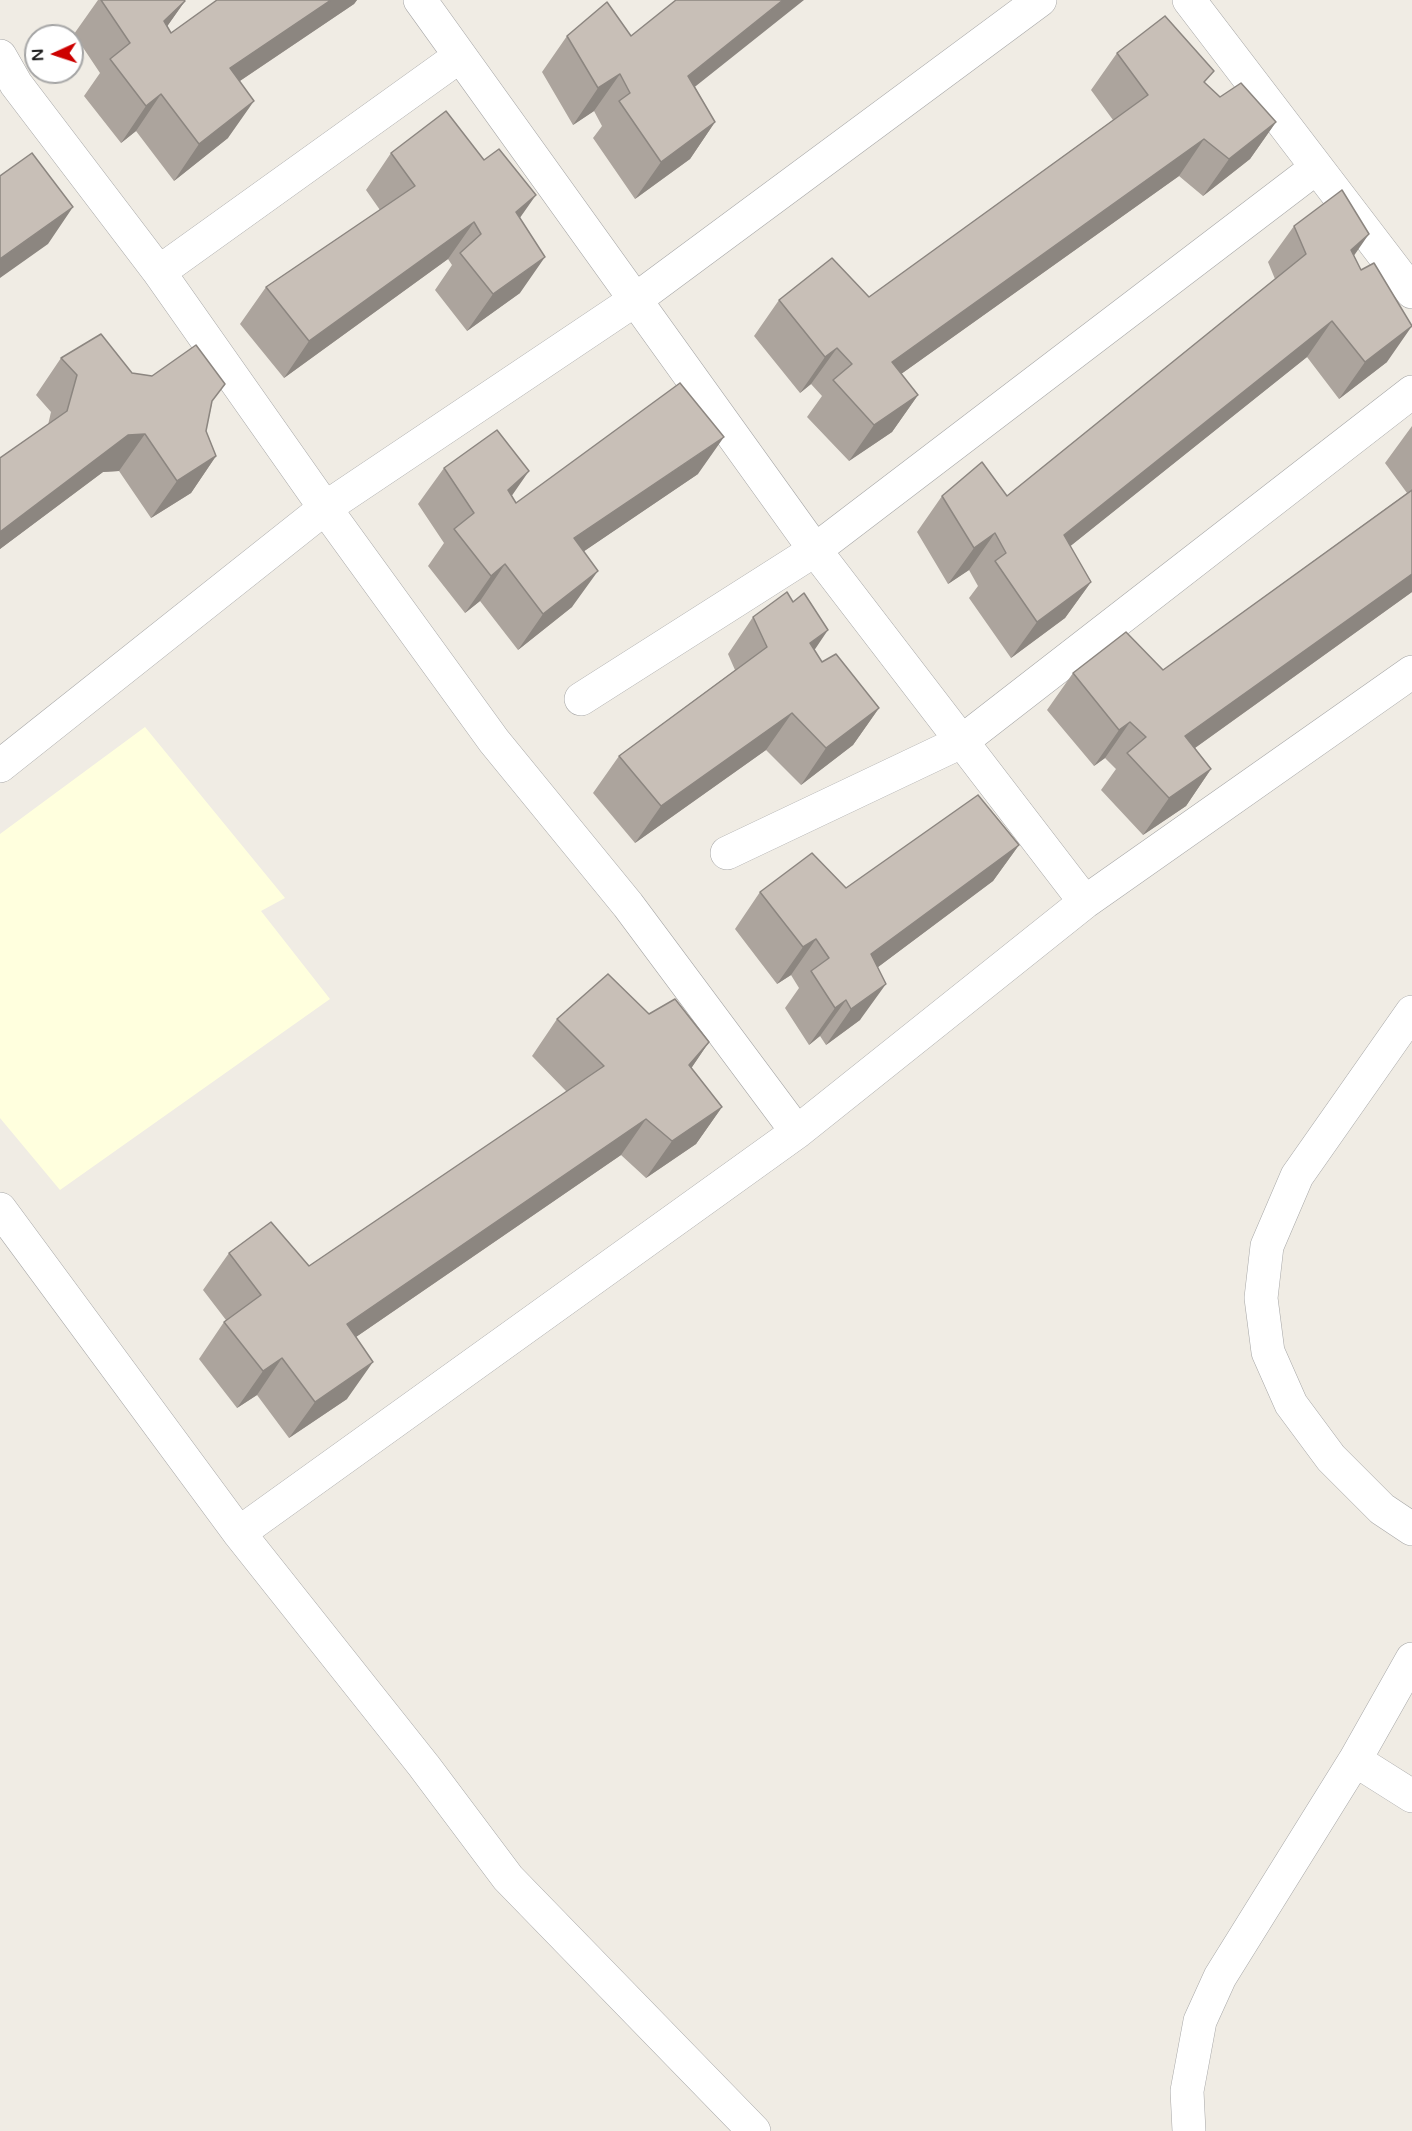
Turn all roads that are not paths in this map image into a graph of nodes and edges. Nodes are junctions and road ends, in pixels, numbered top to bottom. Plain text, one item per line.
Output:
1 (420, 0) edge
2 (1040, 0) edge
3 (1189, 0) edge
4 (460, 56) junction
5 (5, 78) edge
6 (1316, 168) junction
7 (159, 272) junction
8 (1412, 292) edge
9 (635, 300) junction
10 (1412, 392) edge
11 (325, 508) junction
12 (815, 550) junction
13 (1412, 672) edge
14 (580, 699) dead end
15 (961, 742) junction
16 (0, 766) edge
17 (727, 853) dead end
18 (1085, 902) junction
19 (1412, 1012) edge
20 (797, 1132) junction
21 (0, 1209) edge
22 (1412, 1529) edge
23 (239, 1533) junction
24 (1412, 1659) edge
25 (1355, 1760) junction
26 (1412, 1796) edge
27 (754, 2131) edge
28 (1189, 2131) edge

1 - 4 street
2 - 9 street
3 - 6 street
4 - 7 street
4 - 9 street
5 - 7 street
6 - 8 street
6 - 12 street
7 - 11 street
9 - 11 street
9 - 12 street
10 - 15 street
11 - 16 street
11 - 20 street
12 - 14 street
12 - 15 street
13 - 18 street
15 - 17 street
15 - 18 street
18 - 20 street
19 - 22 street
20 - 23 street
21 - 23 street
23 - 27 street
24 - 25 street
25 - 26 street
25 - 28 street

